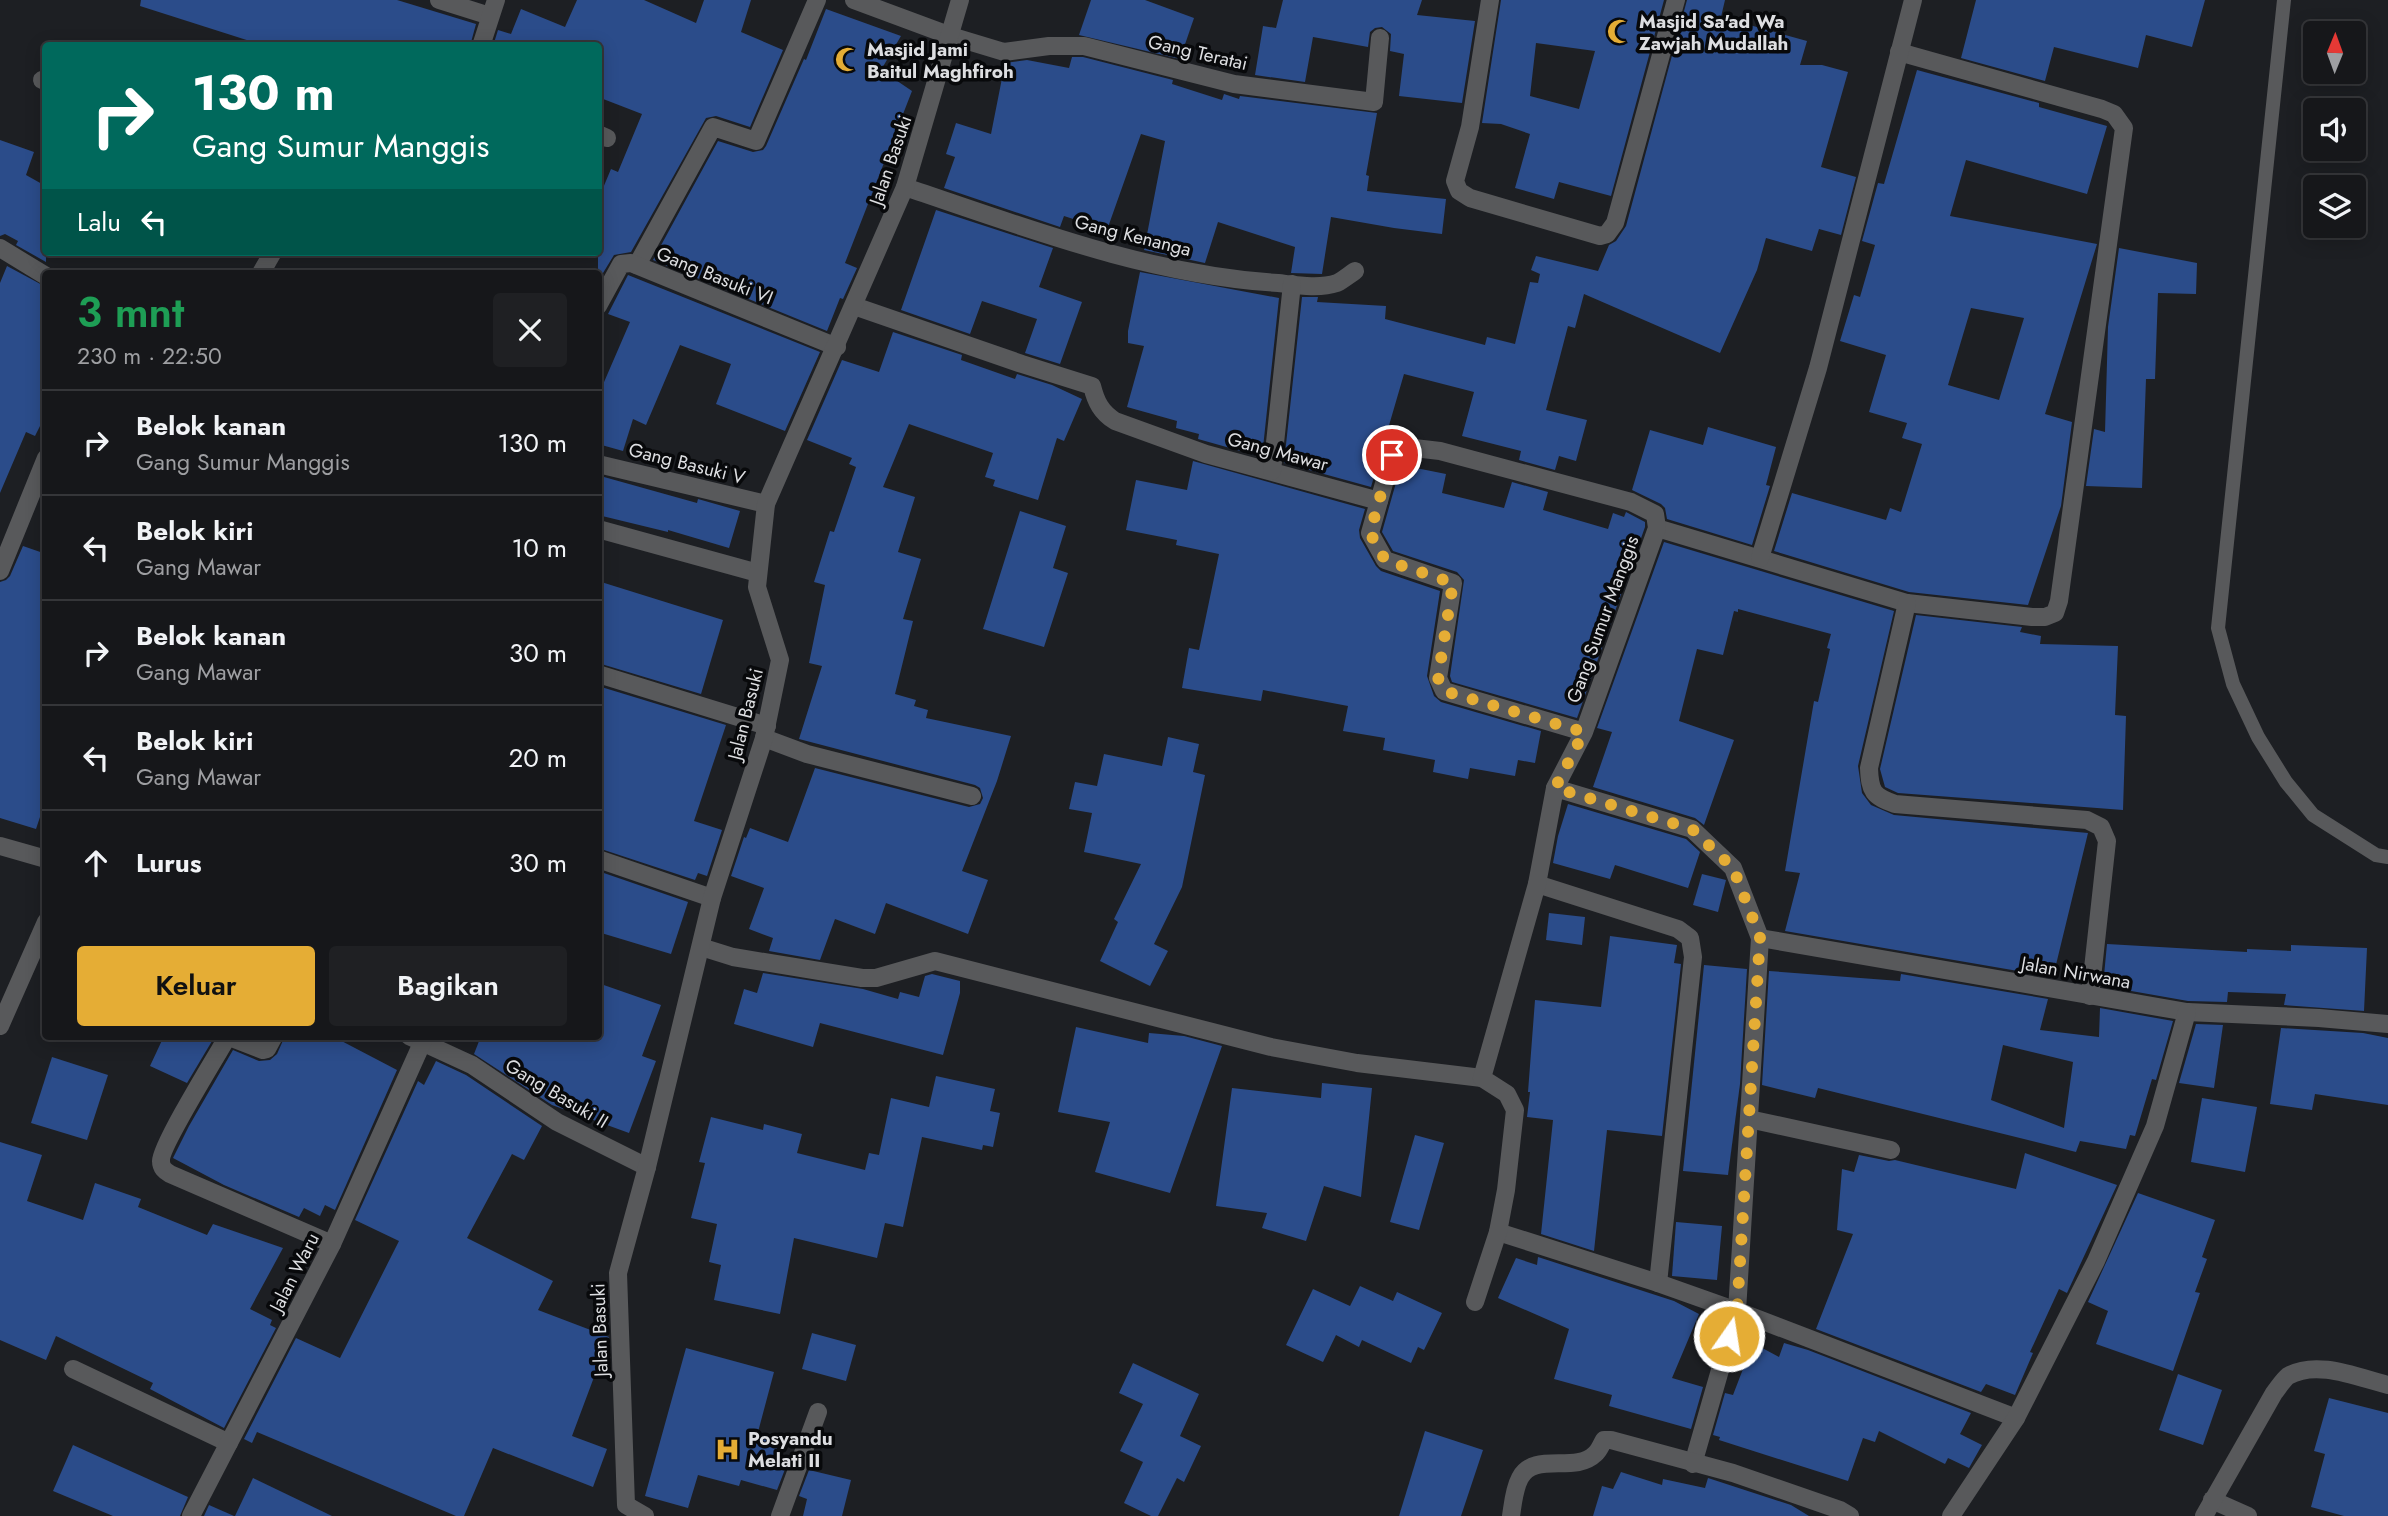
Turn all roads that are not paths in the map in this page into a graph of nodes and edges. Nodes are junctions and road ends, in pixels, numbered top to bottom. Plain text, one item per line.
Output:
1 (439, 0) edge
2 (817, 0) edge
3 (854, 0) edge
4 (960, 0) edge
5 (1490, 0) edge
6 (1676, 0) edge
7 (1913, 0) edge
8 (2284, 0) edge
9 (493, 8) edge
10 (951, 36) junction
11 (1380, 38) dead end
12 (482, 42) edge
13 (1899, 52) junction
14 (905, 187) junction
15 (0, 248) edge
16 (637, 265) junction
17 (1355, 271) dead end
18 (42, 274) edge
19 (1292, 284) junction
20 (602, 299) edge
21 (855, 306) junction
22 (837, 346) junction
23 (602, 465) edge
24 (42, 468) edge
25 (1272, 471) junction
26 (1379, 501) junction
27 (766, 504) junction
28 (1657, 528) junction
29 (602, 530) edge
30 (1760, 558) junction
31 (0, 571) edge
32 (758, 573) junction
33 (1907, 603) junction
34 (602, 675) edge
35 (765, 732) junction
36 (1584, 732) junction
37 (1555, 788) junction
38 (972, 796) dead end
39 (0, 846) edge
40 (2388, 857) edge
41 (42, 858) edge
42 (602, 860) edge
43 (1537, 884) junction
44 (712, 898) junction
45 (1760, 937) junction
46 (701, 947) junction
47 (38, 956) edge
48 (2090, 996) junction
49 (2187, 1012) junction
50 (2388, 1024) edge
51 (0, 1026) edge
52 (225, 1040) edge
53 (237, 1040) edge
54 (272, 1040) edge
55 (415, 1040) edge
56 (420, 1040) edge
57 (1482, 1078) junction
58 (1749, 1119) junction
59 (1891, 1150) dead end
60 (647, 1167) junction
61 (1498, 1232) junction
62 (332, 1244) junction
63 (1658, 1283) junction
64 (1475, 1303) dead end
65 (1737, 1311) junction
66 (73, 1370) dead end
67 (2388, 1385) edge
68 (818, 1412) dead end
69 (2016, 1418) junction
70 (229, 1443) junction
71 (1693, 1464) junction
72 (2208, 1508) edge
73 (191, 1516) edge
74 (645, 1516) edge
75 (780, 1516) edge
76 (1511, 1516) edge
77 (1850, 1516) edge
78 (1951, 1516) edge
79 (2248, 1516) edge

1 - 9 street
2 - 16 street
3 - 10 street
4 - 10 street, Jalan Basuki
5 - 6 street
7 - 13 street
8 - 40 lane
9 - 12 street
10 - 11 street, Gang Teratai
10 - 14 street, Jalan Basuki
13 - 30 street
13 - 33 street
14 - 19 street, Gang Kenanga
14 - 21 street, Jalan Basuki
15 - 18 street
16 - 20 street, Gang Basuki VI
16 - 22 street, Gang Basuki VI
17 - 19 street, Gang Kenanga
19 - 25 street
21 - 22 street, Jalan Basuki
21 - 25 street, Gang Mawar
22 - 27 street, Jalan Basuki
23 - 27 street, Gang Basuki V
24 - 31 street
25 - 26 street, Gang Mawar
26 - 28 street
26 - 36 street
27 - 32 street, Jalan Basuki
28 - 30 street
28 - 36 street, Gang Sumur Manggis
29 - 32 street
30 - 33 street
32 - 35 street, Jalan Basuki
33 - 48 street
34 - 35 street
35 - 38 street
35 - 44 street, Jalan Basuki
36 - 37 street, Gang Sumur Manggis
37 - 43 street, Gang Sumur Manggis
37 - 45 street
39 - 41 street
42 - 44 street
43 - 57 street, Gang Sumur Manggis
43 - 63 street
44 - 46 street, Jalan Basuki
45 - 48 street, Jalan Nirwana
45 - 58 street
46 - 57 street
46 - 60 street, Jalan Basuki
47 - 51 street
48 - 49 street, Jalan Nirwana
49 - 50 street, Jalan Nirwana
49 - 69 street
52 - 62 street
53 - 54 street
55 - 62 street, Jalan Waru
56 - 60 street, Gang Basuki II
57 - 61 street
58 - 59 street
58 - 65 street
60 - 74 street, Jalan Basuki
61 - 63 street
61 - 64 street
62 - 70 street, Jalan Waru
63 - 65 street
65 - 69 street
65 - 71 street
66 - 70 street
67 - 72 street
68 - 75 street
69 - 78 street
70 - 73 street, Jalan Waru
71 - 76 street
71 - 77 street
72 - 79 street

